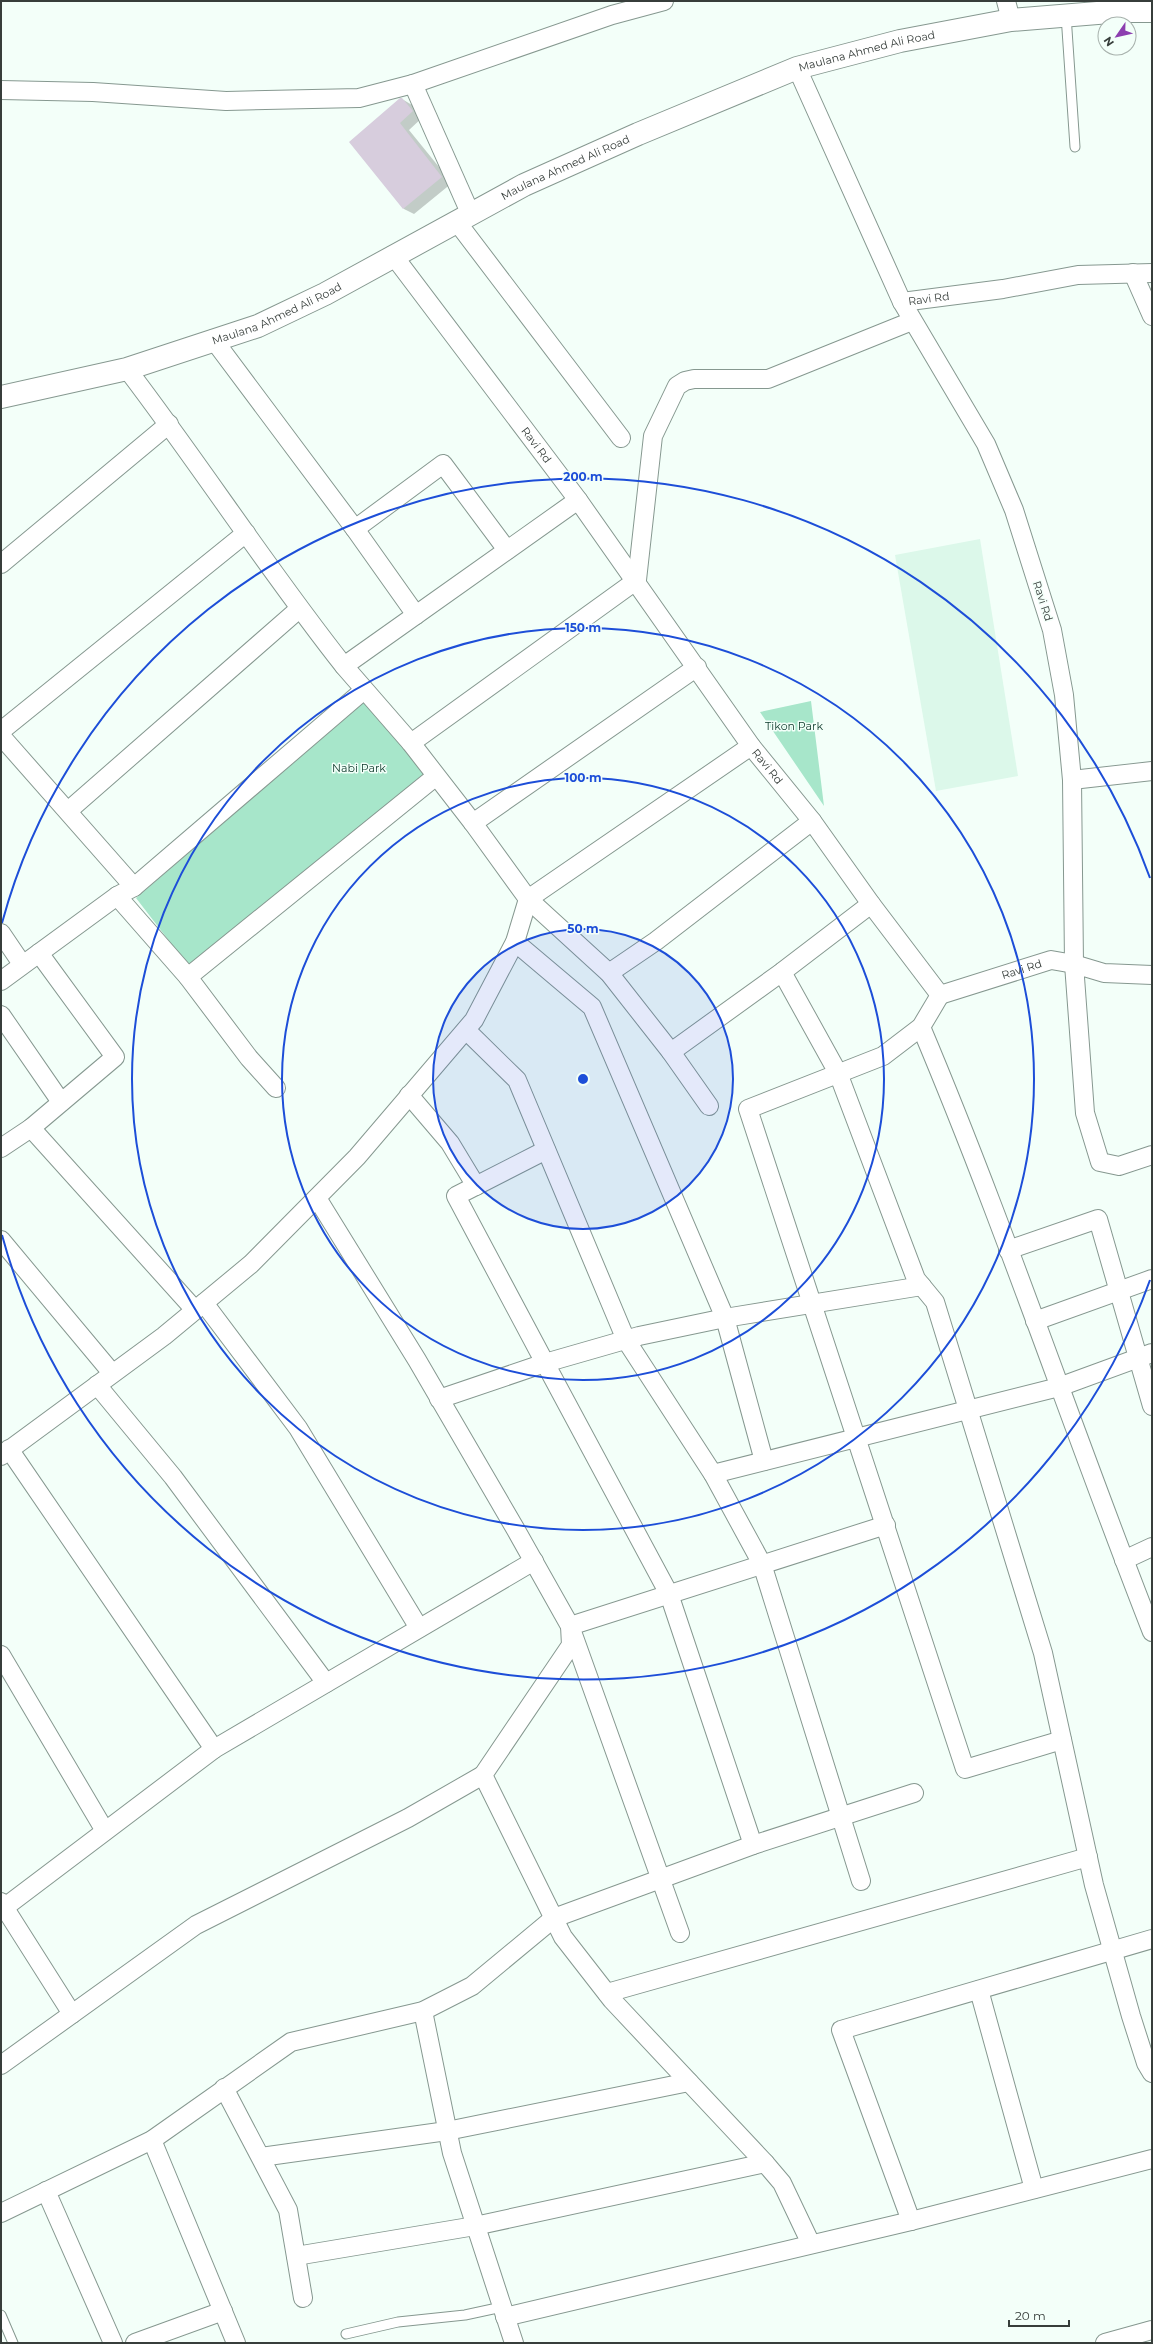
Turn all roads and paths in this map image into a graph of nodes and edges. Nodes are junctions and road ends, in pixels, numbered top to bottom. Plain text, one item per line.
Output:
1 (664, 1) edge
2 (1008, 10) edge
3 (1152, 11) edge
4 (1066, 15) junction
5 (797, 68) junction
6 (413, 84) junction
7 (1, 90) edge
8 (1075, 147) dead end
9 (464, 218) junction
10 (394, 255) junction
11 (1133, 273) junction
12 (1152, 273) edge
13 (902, 302) junction
14 (1152, 316) edge
15 (912, 322) junction
16 (213, 339) junction
17 (127, 368) junction
18 (1, 397) edge
19 (169, 424) junction
20 (621, 438) dead end
21 (578, 500) junction
22 (355, 529) junction
23 (246, 533) junction
24 (507, 550) junction
25 (1, 564) edge
26 (637, 580) junction
27 (299, 609) junction
28 (416, 615) junction
29 (344, 666) junction
30 (698, 667) junction
31 (364, 690) junction
32 (1, 731) edge
33 (1, 736) edge
34 (411, 743) junction
35 (751, 746) junction
36 (1152, 771) edge
37 (435, 778) junction
38 (1072, 780) junction
39 (68, 812) junction
40 (812, 821) junction
41 (473, 823) junction
42 (134, 887) junction
43 (118, 896) junction
44 (528, 899) junction
45 (871, 904) junction
46 (1, 933) edge
47 (515, 942) junction
48 (39, 953) junction
49 (22, 964) junction
50 (1074, 964) junction
51 (782, 972) junction
52 (609, 973) junction
53 (1152, 975) edge
54 (188, 977) junction
55 (1, 981) edge
56 (940, 995) junction
57 (1, 1015) edge
58 (921, 1027) junction
59 (466, 1030) junction
60 (672, 1052) junction
61 (838, 1072) junction
62 (276, 1088) dead end
63 (409, 1095) junction
64 (61, 1102) junction
65 (709, 1106) dead end
66 (31, 1128) junction
67 (1, 1148) edge
68 (546, 1150) junction
69 (1152, 1155) edge
70 (476, 1186) junction
71 (317, 1198) junction
72 (1, 1240) edge
73 (1008, 1250) junction
74 (1152, 1279) edge
75 (922, 1286) junction
76 (1119, 1291) junction
77 (813, 1303) junction
78 (199, 1306) junction
79 (725, 1318) junction
80 (1035, 1321) junction
81 (626, 1340) junction
82 (1145, 1355) edge
83 (545, 1363) junction
84 (112, 1373) junction
85 (97, 1384) junction
86 (1059, 1387) junction
87 (439, 1399) junction
88 (1152, 1406) edge
89 (968, 1410) junction
90 (857, 1438) junction
91 (5, 1452) edge
92 (764, 1461) junction
93 (713, 1474) junction
94 (886, 1525) junction
95 (1152, 1547) edge
96 (1124, 1560) junction
97 (534, 1561) junction
98 (762, 1564) junction
99 (669, 1594) junction
100 (570, 1626) junction
101 (419, 1628) junction
102 (1152, 1632) edge
103 (1, 1655) edge
104 (326, 1683) junction
105 (1062, 1740) junction
106 (214, 1749) junction
107 (483, 1775) junction
108 (914, 1793) dead end
109 (841, 1817) junction
110 (105, 1831) junction
111 (753, 1845) junction
112 (1088, 1857) junction
113 (661, 1878) junction
114 (861, 1881) dead end
115 (2, 1906) edge
116 (554, 1918) junction
117 (680, 1933) dead end
118 (1152, 1939) edge
119 (1112, 1951) junction
120 (979, 1990) junction
121 (607, 1993) junction
122 (422, 2011) junction
123 (72, 2014) junction
124 (1, 2066) edge
125 (1152, 2073) edge
126 (689, 2082) junction
127 (224, 2088) junction
128 (447, 2131) junction
129 (152, 2140) junction
130 (260, 2157) junction
131 (1152, 2159) edge
132 (765, 2163) junction
133 (1034, 2189) junction
134 (46, 2191) junction
135 (1, 2213) edge
136 (911, 2221) junction
137 (475, 2226) junction
138 (811, 2244) junction
139 (296, 2256) junction
140 (304, 2298) dead end
141 (223, 2311) junction
142 (504, 2312) junction
143 (1, 2315) edge
144 (1152, 2330) edge
145 (346, 2334) dead end
146 (13, 2343) edge
147 (113, 2343) edge
148 (135, 2343) edge
149 (236, 2343) edge
150 (514, 2343) edge
151 (1105, 2343) edge

1 - 6 street
2 - 4 street, Maulana Ahmed Ali Road
2 - 5 street, Maulana Ahmed Ali Road
3 - 4 street, Maulana Ahmed Ali Road
4 - 8 lane
5 - 9 street, Maulana Ahmed Ali Road
5 - 13 street
6 - 7 street
6 - 9 street
9 - 10 street, Maulana Ahmed Ali Road
9 - 20 street
10 - 16 street, Maulana Ahmed Ali Road
10 - 21 street, Ravi Rd
11 - 12 street, Ravi Rd
11 - 13 street, Ravi Rd
11 - 14 street
13 - 15 street, Ravi Rd
15 - 26 street
15 - 38 street, Ravi Rd
16 - 17 street, Maulana Ahmed Ali Road
16 - 22 street
17 - 18 street, Maulana Ahmed Ali Road
17 - 19 street
19 - 23 street
19 - 25 street
21 - 24 street
21 - 26 street, Ravi Rd
22 - 24 street
22 - 28 street
23 - 27 street
23 - 32 street
24 - 28 street
26 - 30 street, Ravi Rd
26 - 34 street
27 - 29 street
27 - 39 street
28 - 29 street
29 - 31 street
30 - 35 street, Ravi Rd
30 - 41 street
31 - 34 street
31 - 42 street
33 - 39 street
34 - 37 street
35 - 40 street, Ravi Rd
35 - 44 street
36 - 38 street
37 - 41 street
37 - 54 street
38 - 50 street, Ravi Rd
39 - 42 street
40 - 45 street, Ravi Rd
40 - 52 street
41 - 44 street
42 - 43 street
43 - 48 street
43 - 54 street
44 - 47 street
44 - 52 street
45 - 51 street
45 - 56 street, Ravi Rd
46 - 49 street
47 - 59 street
47 - 79 street
48 - 49 street
48 - 64 street
49 - 55 street
50 - 53 street
50 - 56 street, Ravi Rd
50 - 69 street
51 - 60 street
51 - 61 street
52 - 60 street
54 - 62 street
56 - 58 street
57 - 64 street
58 - 61 street
58 - 73 street
59 - 63 street
59 - 68 street
60 - 65 street
61 - 75 street
61 - 77 street
63 - 70 street
63 - 71 street
64 - 66 street
66 - 67 street
66 - 78 street
68 - 70 street
68 - 81 street
70 - 83 street
71 - 78 street
71 - 87 street
72 - 84 street
73 - 76 street
73 - 80 street
74 - 76 street
75 - 77 street
75 - 89 street
76 - 80 street
76 - 82 street
77 - 79 street
77 - 90 street
78 - 84 street
78 - 101 street
79 - 81 street
79 - 92 street
80 - 86 street
81 - 83 street
81 - 93 street
82 - 86 street
82 - 88 street
83 - 87 street
83 - 99 street
84 - 85 street
85 - 91 street
85 - 104 street
86 - 89 street
86 - 96 street
87 - 97 street
89 - 90 street
89 - 105 street
90 - 92 street
90 - 94 street
91 - 106 street
92 - 93 street
93 - 98 street
94 - 98 street
94 - 105 street
95 - 96 street
96 - 102 street
97 - 100 street
97 - 101 street
98 - 99 street
98 - 109 street
99 - 100 street
99 - 111 street
100 - 107 street
100 - 113 street
101 - 104 street
103 - 110 street
104 - 106 street
105 - 112 street
106 - 110 street
107 - 116 street
107 - 123 street
108 - 109 street
109 - 111 street
109 - 114 street
110 - 115 street
111 - 113 street
112 - 119 street
112 - 121 street
113 - 116 street
113 - 117 street
115 - 123 street
116 - 121 street
116 - 122 street
118 - 119 street
119 - 120 street
119 - 125 street
120 - 133 street
120 - 136 street
121 - 126 street
122 - 127 street
122 - 128 street
123 - 124 street
126 - 128 street
126 - 132 street
127 - 129 street
127 - 130 street
128 - 130 street
128 - 137 street
129 - 134 street
129 - 141 street
130 - 139 street
131 - 133 street
132 - 137 street
132 - 138 street
133 - 136 street
134 - 135 street
134 - 147 street
136 - 138 street
137 - 139 street
137 - 142 street
138 - 142 street
139 - 140 street
141 - 148 street
141 - 149 street
142 - 145 lane
142 - 150 street
143 - 146 lane
144 - 151 street

